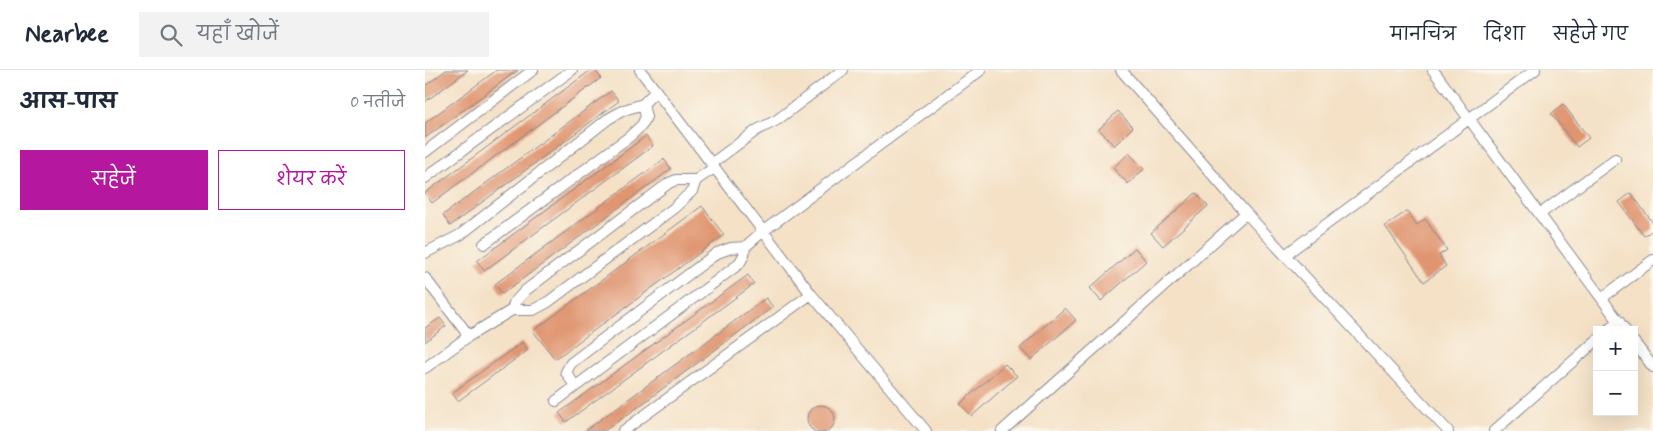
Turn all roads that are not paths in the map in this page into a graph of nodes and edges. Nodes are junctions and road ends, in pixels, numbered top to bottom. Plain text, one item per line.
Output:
1 (533, 70) edge
2 (572, 70) edge
3 (640, 70) edge
4 (843, 70) edge
5 (981, 70) edge
6 (1121, 70) edge
7 (1433, 70) edge
8 (1535, 70) edge
9 (655, 90) junction
10 (643, 104) junction
11 (1470, 118) junction
12 (425, 152) edge
13 (1615, 159) dead end
14 (712, 166) junction
15 (425, 178) edge
16 (696, 180) junction
17 (1245, 213) junction
18 (1540, 214) junction
19 (762, 232) junction
20 (484, 244) dead end
21 (745, 247) junction
22 (425, 253) edge
23 (1285, 255) junction
24 (1653, 260) edge
25 (425, 278) edge
26 (811, 294) junction
27 (1602, 298) junction
28 (512, 310) junction
29 (1619, 321) junction
30 (1613, 326) edge
31 (1622, 326) edge
32 (469, 336) junction
33 (1593, 344) edge
34 (1638, 347) edge
35 (1653, 367) edge
36 (425, 368) edge
37 (575, 386) junction
38 (556, 400) dead end
39 (623, 431) edge
40 (926, 431) edge
41 (1002, 431) edge
42 (1448, 431) edge
43 (1494, 431) edge

1 - 12 street
2 - 15 street
3 - 9 street
4 - 14 street
5 - 19 street
6 - 17 street
7 - 11 street
8 - 11 street
9 - 10 street
9 - 14 street
10 - 20 street
10 - 22 street
11 - 18 street
11 - 23 street
13 - 18 street
14 - 16 street
14 - 19 street
16 - 28 street
16 - 28 street
17 - 23 street
17 - 41 street
18 - 27 street
19 - 21 street
19 - 26 street
21 - 37 street
21 - 37 street
23 - 42 street
24 - 27 street
25 - 32 street
26 - 39 street
26 - 40 street
27 - 29 street
28 - 32 street
29 - 30 street
29 - 31 street
32 - 36 street
33 - 43 street
34 - 35 street
37 - 38 street

